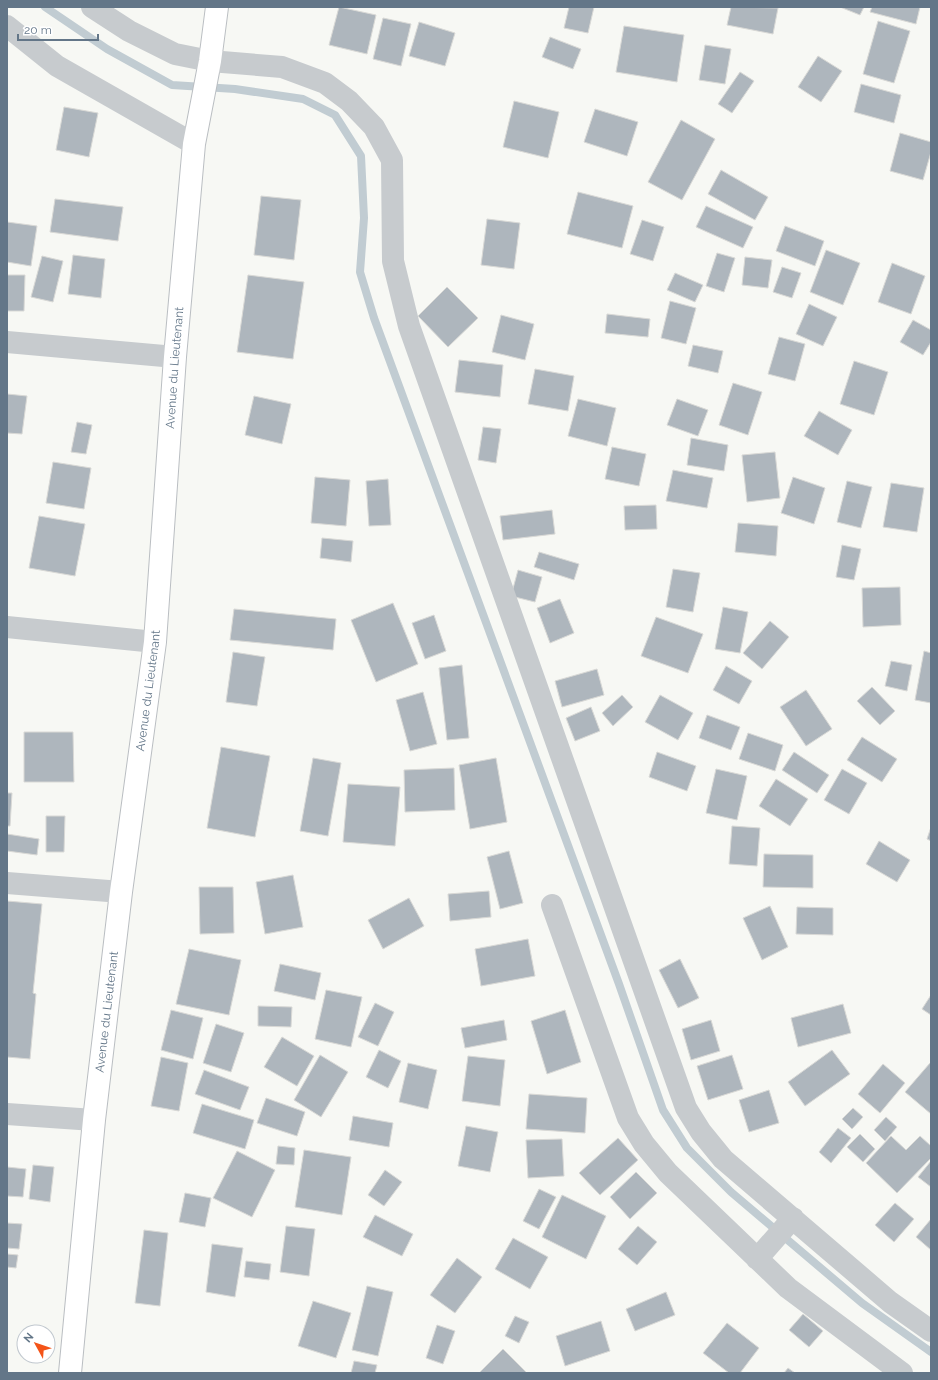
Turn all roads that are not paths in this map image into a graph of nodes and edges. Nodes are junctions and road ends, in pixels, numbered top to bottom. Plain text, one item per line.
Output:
1 (92, 7) edge
2 (217, 7) edge
3 (7, 26) edge
4 (210, 61) junction
5 (196, 135) junction
6 (7, 342) edge
7 (175, 357) junction
8 (7, 627) edge
9 (155, 642) junction
10 (7, 883) edge
11 (121, 892) junction
12 (552, 905) dead end
13 (7, 1114) edge
14 (94, 1120) junction
15 (793, 1218) junction
16 (757, 1258) junction
17 (931, 1331) edge
18 (70, 1373) edge
19 (902, 1373) edge

1 - 4 street
2 - 4 main road, Avenue du Lieutenant
3 - 5 street
4 - 5 main road, Avenue du Lieutenant
4 - 15 street
5 - 7 main road, Avenue du Lieutenant
6 - 7 street
7 - 9 main road, Avenue du Lieutenant
8 - 9 street
9 - 11 main road, Avenue du Lieutenant
10 - 11 street
11 - 14 main road, Avenue du Lieutenant
12 - 16 street
13 - 14 street
14 - 18 main road, Avenue du Lieutenant
15 - 16 street
15 - 17 street
16 - 19 street

